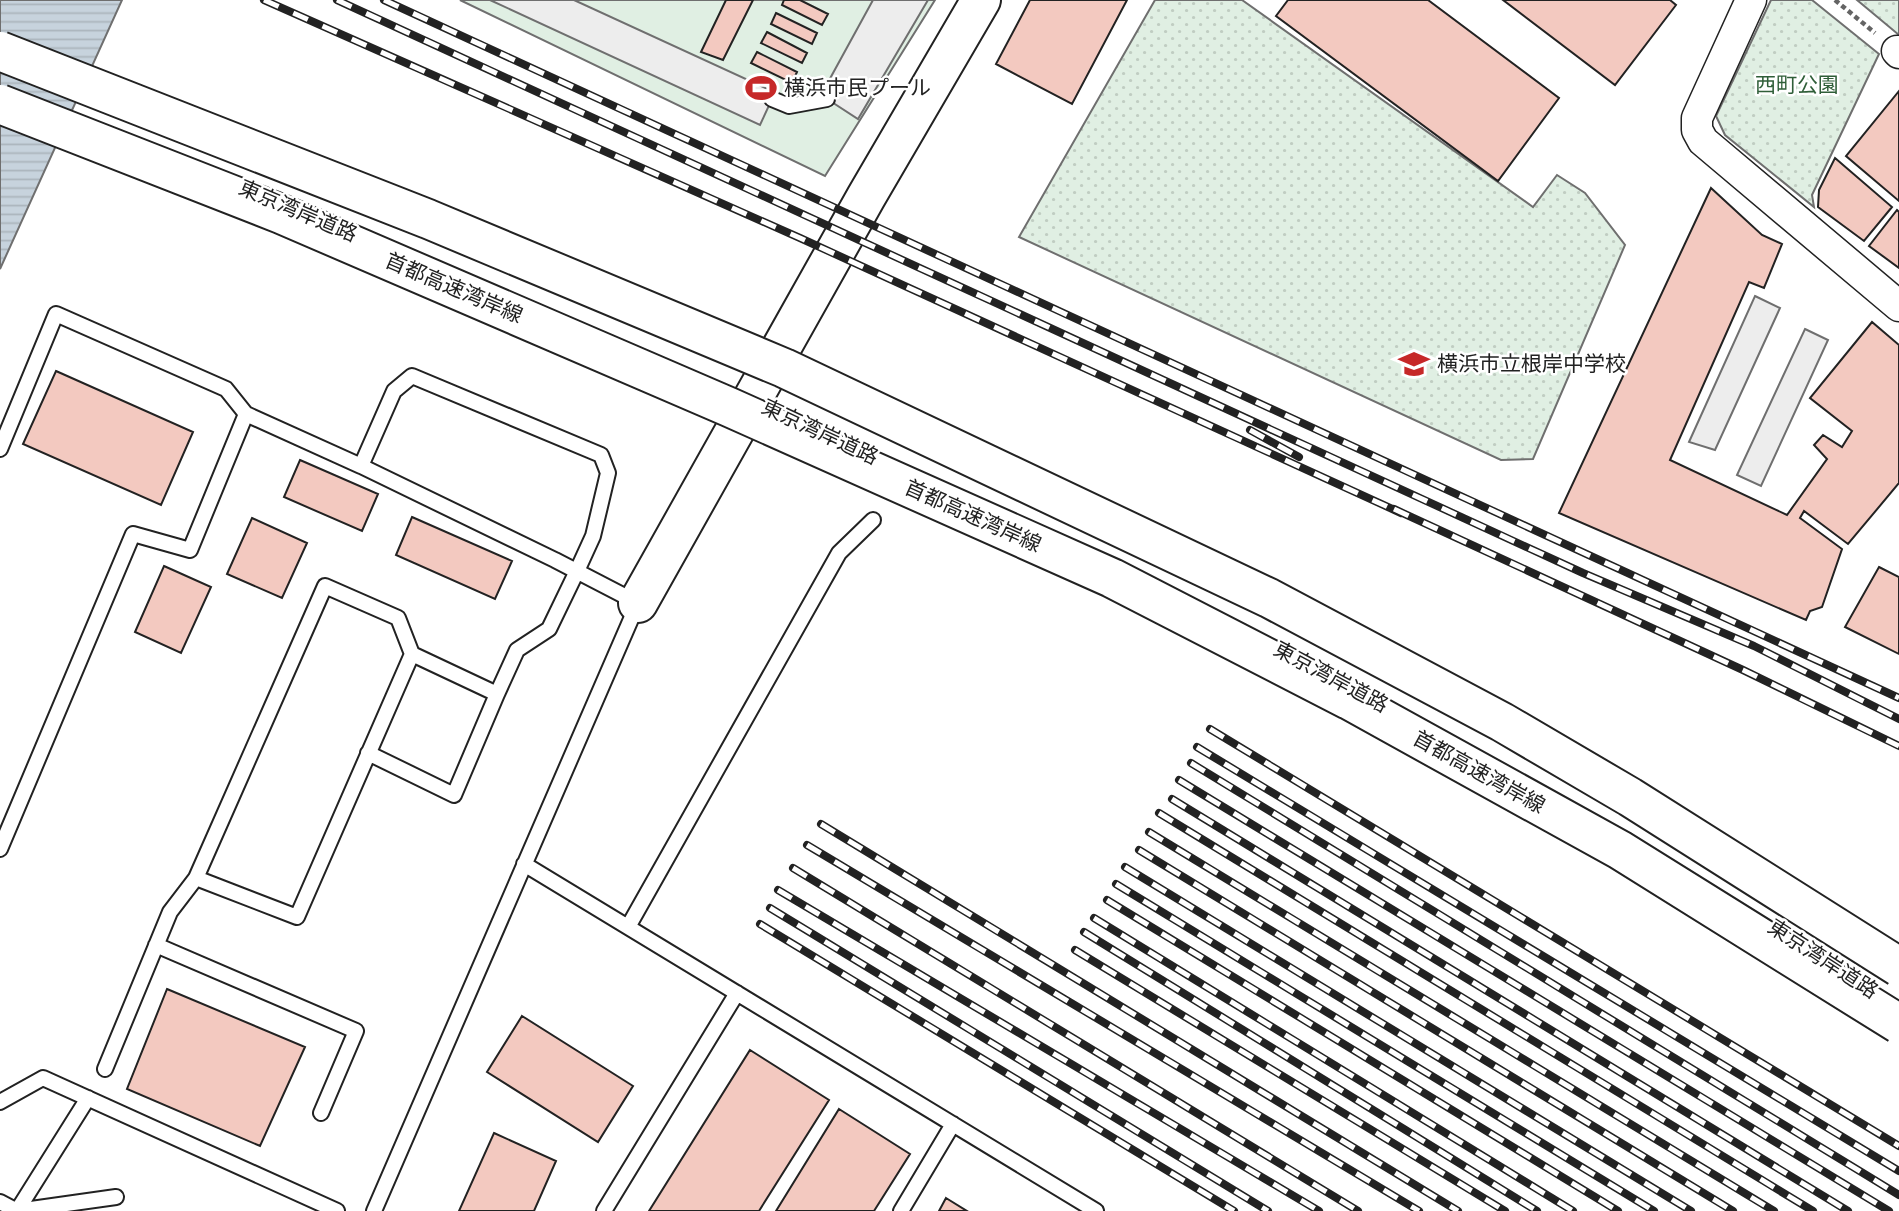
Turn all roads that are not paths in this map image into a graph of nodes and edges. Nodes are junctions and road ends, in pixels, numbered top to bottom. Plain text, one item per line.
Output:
1 (981, 0) edge
2 (1751, 0) edge
3 (0, 39) edge
4 (0, 51) edge
5 (0, 90) edge
6 (772, 99) dead end
7 (827, 99) dead end
8 (0, 104) edge
9 (1899, 306) edge
10 (246, 414) junction
11 (0, 449) edge
12 (361, 466) junction
13 (873, 520) dead end
14 (577, 572) junction
15 (638, 603) junction
16 (412, 654) junction
17 (497, 694) junction
18 (368, 753) junction
19 (1, 843) edge
20 (524, 864) junction
21 (196, 878) junction
22 (628, 927) junction
23 (156, 945) junction
24 (1899, 953) edge
25 (1899, 967) edge
26 (737, 993) junction
27 (1899, 1008) edge
28 (1899, 1024) edge
29 (105, 1069) dead end
30 (88, 1098) junction
31 (0, 1102) edge
32 (321, 1113) dead end
33 (953, 1124) junction
34 (116, 1197) dead end
35 (0, 1202) edge
36 (17, 1211) edge
37 (337, 1211) edge
38 (374, 1211) edge
39 (604, 1211) edge
40 (901, 1211) edge
41 (1096, 1211) edge

1 - 15 main road
2 - 9 street
3 - 24 main road
4 - 25 main road, 東京湾岸道路, bridge
5 - 27 main road, 東京湾岸道路
6 - 7 lane
8 - 28 main road, 首都高速湾岸線, bridge
10 - 11 lane
10 - 12 lane
10 - 19 lane
12 - 14 lane
12 - 14 lane
13 - 22 lane
14 - 15 lane
14 - 17 lane
15 - 20 lane
16 - 17 lane
16 - 18 lane
16 - 21 lane
17 - 18 lane
18 - 21 lane
20 - 22 lane
20 - 38 lane
21 - 23 lane
22 - 26 lane
23 - 29 lane
23 - 32 lane
26 - 33 lane
26 - 39 lane
30 - 31 lane
30 - 36 lane
30 - 37 lane
33 - 40 lane
33 - 41 lane
34 - 36 lane
35 - 36 lane

